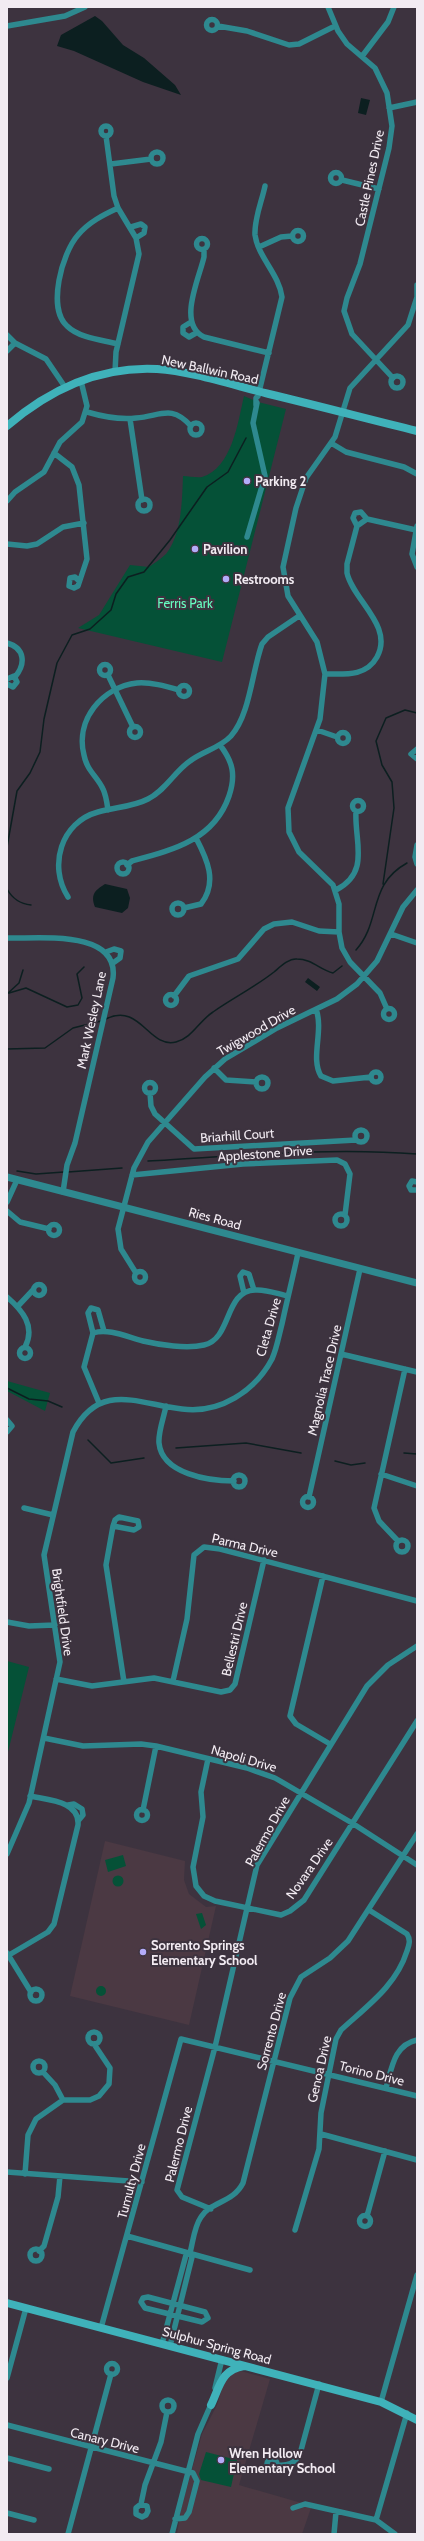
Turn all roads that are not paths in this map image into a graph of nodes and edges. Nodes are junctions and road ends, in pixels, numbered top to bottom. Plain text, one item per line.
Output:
1 (85, 7) edge
2 (328, 7) edge
3 (394, 7) edge
4 (7, 26) edge
5 (218, 26) dead end
6 (335, 26) junction
7 (362, 56) junction
8 (417, 102) edge
9 (389, 108) junction
10 (106, 136) dead end
11 (151, 159) dead end
12 (111, 164) junction
13 (342, 180) dead end
14 (265, 186) dead end
15 (379, 189) junction
16 (118, 208) junction
17 (131, 227) junction
18 (292, 236) dead end
19 (136, 238) junction
20 (259, 247) junction
21 (204, 249) dead end
22 (417, 285) edge
23 (417, 297) edge
24 (192, 324) junction
25 (196, 333) junction
26 (7, 335) edge
27 (15, 344) junction
28 (118, 344) junction
29 (7, 350) edge
30 (269, 353) junction
31 (376, 359) junction
32 (115, 372) junction
33 (393, 378) dead end
34 (81, 381) junction
35 (65, 387) junction
36 (258, 394) junction
37 (87, 412) junction
38 (342, 412) junction
39 (130, 419) junction
40 (7, 426) edge
41 (191, 426) dead end
42 (417, 431) edge
43 (331, 443) junction
44 (54, 453) junction
45 (417, 473) edge
46 (142, 500) dead end
47 (7, 501) edge
48 (367, 519) junction
49 (84, 523) junction
50 (357, 526) junction
51 (416, 528) edge
52 (247, 537) dead end
53 (7, 544) edge
54 (417, 567) edge
55 (78, 580) dead end
56 (299, 616) junction
57 (7, 643) edge
58 (325, 674) junction
59 (108, 675) dead end
60 (16, 677) junction
61 (7, 679) edge
62 (7, 684) edge
63 (115, 690) junction
64 (179, 690) dead end
65 (133, 726) dead end
66 (317, 730) junction
67 (338, 737) dead end
68 (220, 745) junction
69 (417, 749) edge
70 (417, 759) edge
71 (108, 810) junction
72 (356, 811) dead end
73 (196, 838) junction
74 (417, 845) edge
75 (417, 864) edge
76 (127, 865) dead end
77 (336, 890) junction
78 (417, 890) edge
79 (68, 897) dead end
80 (184, 908) dead end
81 (340, 932) junction
82 (391, 934) junction
83 (7, 938) edge
84 (417, 943) edge
85 (106, 952) junction
86 (113, 963) junction
87 (364, 978) junction
88 (174, 996) dead end
89 (316, 1009) junction
90 (387, 1009) dead end
91 (214, 1068) junction
92 (371, 1077) dead end
93 (256, 1082) dead end
94 (150, 1093) dead end
95 (163, 1123) junction
96 (356, 1140) dead end
97 (132, 1175) junction
98 (7, 1177) edge
99 (17, 1180) junction
100 (417, 1182) edge
101 (417, 1190) edge
102 (63, 1192) junction
103 (7, 1202) edge
104 (124, 1206) junction
105 (7, 1211) edge
106 (345, 1216) dead end
107 (49, 1229) dead end
108 (298, 1253) junction
109 (360, 1269) junction
110 (136, 1273) dead end
111 (417, 1283) edge
112 (33, 1290) dead end
113 (254, 1290) junction
114 (244, 1293) junction
115 (288, 1296) junction
116 (7, 1297) edge
117 (18, 1306) junction
118 (104, 1331) junction
119 (93, 1333) junction
120 (25, 1347) dead end
121 (341, 1354) junction
122 (405, 1369) junction
123 (417, 1372) edge
124 (99, 1403) junction
125 (166, 1406) junction
126 (7, 1420) edge
127 (7, 1432) edge
128 (381, 1474) junction
129 (234, 1481) dead end
130 (417, 1486) edge
131 (309, 1497) dead end
132 (24, 1508) dead end
133 (53, 1515) junction
134 (113, 1526) dead end
135 (398, 1541) dead end
136 (264, 1560) junction
137 (323, 1576) junction
138 (417, 1601) edge
139 (7, 1622) edge
140 (55, 1625) junction
141 (417, 1646) edge
142 (56, 1679) junction
143 (173, 1681) junction
144 (124, 1682) junction
145 (417, 1721) edge
146 (44, 1738) junction
147 (330, 1744) junction
148 (156, 1746) junction
149 (208, 1759) junction
150 (302, 1792) junction
151 (30, 1796) junction
152 (143, 1810) dead end
153 (352, 1823) junction
154 (417, 1834) edge
155 (9, 1846) edge
156 (7, 1854) edge
157 (403, 1856) junction
158 (417, 1864) edge
159 (246, 1909) junction
160 (369, 1910) junction
161 (8, 1954) edge
162 (31, 1992) dead end
163 (181, 2039) joint
164 (417, 2040) edge
165 (94, 2044) dead end
166 (215, 2047) junction
167 (275, 2061) junction
168 (43, 2072) dead end
169 (328, 2074) junction
170 (386, 2088) junction
171 (417, 2096) edge
172 (63, 2100) junction
173 (321, 2134) junction
174 (385, 2151) junction
175 (417, 2160) edge
176 (7, 2172) edge
177 (25, 2174) junction
178 (60, 2176) junction
179 (142, 2182) junction
180 (211, 2208) junction
181 (367, 2216) dead end
182 (295, 2230) dead end
183 (127, 2236) junction
184 (39, 2250) dead end
185 (190, 2253) junction
186 (250, 2270) dead end
187 (417, 2275) edge
188 (7, 2303) edge
189 (172, 2304) junction
190 (180, 2305) junction
191 (26, 2308) junction
192 (169, 2314) junction
193 (177, 2316) junction
194 (101, 2328) junction
195 (166, 2345) junction
196 (222, 2359) junction
197 (245, 2365) junction
198 (111, 2374) dead end
199 (7, 2378) edge
200 (319, 2384) junction
201 (381, 2402) junction
202 (211, 2405) junction
203 (167, 2412) dead end
204 (407, 2413) junction
205 (417, 2420) edge
206 (7, 2425) edge
207 (92, 2448) junction
208 (7, 2458) edge
209 (153, 2463) junction
210 (277, 2465) dead end
211 (49, 2469) dead end
212 (188, 2472) junction
213 (141, 2504) dead end
214 (293, 2508) dead end
215 (336, 2512) junction
216 (7, 2513) edge
217 (175, 2519) junction
218 (34, 2520) dead end
219 (376, 2520) junction
220 (68, 2534) edge
221 (172, 2534) edge
222 (334, 2534) edge
223 (396, 2534) edge

1 - 4 street
2 - 6 street, Castle Pines Drive
3 - 7 street
5 - 6 street
6 - 7 street, Castle Pines Drive
7 - 9 street, Castle Pines Drive
8 - 9 street
9 - 15 street, Castle Pines Drive
10 - 12 street
11 - 12 street
12 - 16 street
13 - 15 street
14 - 20 street
15 - 31 street, Castle Pines Drive
16 - 17 street
16 - 28 street
17 - 19 street
17 - 19 street
18 - 20 street
19 - 28 street
20 - 30 street
21 - 24 street
22 - 23 street
23 - 31 street
24 - 25 street
24 - 25 street
25 - 30 street
26 - 27 street
27 - 29 street
27 - 35 street
28 - 32 street
30 - 36 street
31 - 33 street, Castle Pines Drive
31 - 38 street
32 - 34 main road, New Ballwin Road
32 - 36 main road, New Ballwin Road
34 - 35 main road, New Ballwin Road
34 - 37 street
35 - 40 main road, New Ballwin Road
36 - 38 main road, New Ballwin Road
36 - 52 street
37 - 39 street
37 - 44 street
38 - 42 main road, New Ballwin Road
38 - 43 street
39 - 41 street
39 - 46 street
43 - 45 street
43 - 56 street
44 - 47 street
44 - 49 street
48 - 50 street
48 - 50 street
48 - 51 street
49 - 53 street
49 - 55 street
50 - 58 street
51 - 54 street
56 - 58 street
56 - 68 street
57 - 60 street
58 - 66 street
59 - 63 street
60 - 61 street
60 - 62 street
63 - 64 street
63 - 65 street
63 - 71 street
66 - 67 street
66 - 77 street
68 - 71 street
68 - 73 street
69 - 70 street
71 - 79 street
72 - 77 street
73 - 76 street
73 - 80 street
74 - 75 street
77 - 81 street
78 - 82 street, Twigwood Drive
81 - 87 street
81 - 88 street
82 - 84 street
82 - 87 street, Twigwood Drive
83 - 85 street, Mark Wesley Lane
85 - 86 street, Mark Wesley Lane
85 - 86 street
86 - 102 street, Mark Wesley Lane
87 - 89 street, Twigwood Drive
87 - 90 street
89 - 91 street, Twigwood Drive
89 - 92 street
91 - 93 street
91 - 95 street, Twigwood Drive
94 - 95 street, Briarhill Court
95 - 96 street, Briarhill Court
95 - 97 street, Twigwood Drive
97 - 104 street, Twigwood Drive
97 - 106 street, Applestone Drive
98 - 99 street, Ries Road
99 - 102 street, Ries Road
99 - 103 street
100 - 101 street
102 - 104 street, Ries Road
104 - 108 street, Ries Road
104 - 110 street, Twigwood Drive
105 - 107 street
108 - 109 street, Ries Road
108 - 115 street, Cleta Drive
109 - 111 street, Ries Road
109 - 121 street, Magnolia Trace Drive
112 - 117 street
113 - 114 street
113 - 114 street
113 - 115 street
114 - 118 street
115 - 125 street, Cleta Drive
116 - 117 street
117 - 120 street
118 - 119 street
118 - 119 street
119 - 124 street
121 - 122 street
121 - 131 street, Magnolia Trace Drive
122 - 123 street
122 - 128 street
124 - 125 street, Cleta Drive
124 - 133 street, Brightfield Drive
125 - 129 street
126 - 127 street
128 - 130 street
128 - 135 street
132 - 133 street
133 - 140 street, Brightfield Drive
134 - 144 street
136 - 137 street, Parma Drive
136 - 143 street, Bellestri Drive
136 - 143 street, Parma Drive
137 - 138 street, Parma Drive
137 - 147 street
139 - 140 street
140 - 142 street, Brightfield Drive
141 - 147 street, Palermo Drive
142 - 144 street, Bellestri Drive
142 - 146 street, Brightfield Drive
143 - 144 street, Bellestri Drive
145 - 153 street, Novara Drive
146 - 148 street, Napoli Drive
146 - 151 street, Brightfield Drive
147 - 150 street, Palermo Drive
148 - 149 street, Napoli Drive
148 - 152 street
149 - 150 street, Napoli Drive
149 - 159 street, Novara Drive
150 - 153 street, Napoli Drive
150 - 159 street, Palermo Drive
151 - 155 street, Brightfield Drive
151 - 161 street
153 - 157 street, Napoli Drive
153 - 159 street, Novara Drive
154 - 157 street, Sorrento Drive
155 - 156 street, Brightfield Drive
157 - 158 street, Napoli Drive
157 - 160 street, Sorrento Drive
159 - 166 street, Palermo Drive
160 - 167 street, Sorrento Drive
160 - 169 street, Genoa Drive
161 - 162 street
163 - 166 street, Torino Drive
163 - 179 street, Tumulty Drive
164 - 170 street
165 - 172 street
166 - 167 street, Torino Drive
166 - 180 street, Palermo Drive
167 - 169 street, Torino Drive
167 - 180 street, Sorrento Drive
168 - 172 street
169 - 170 street, Torino Drive
169 - 173 street, Genoa Drive
170 - 171 street, Torino Drive
172 - 177 street
173 - 174 street
173 - 182 street, Genoa Drive
174 - 175 street
174 - 181 street
176 - 177 street
177 - 178 street
178 - 179 street
178 - 184 street
179 - 183 street, Tumulty Drive
180 - 185 street, Sorrento Drive
183 - 185 street
183 - 194 street, Tumulty Drive
185 - 186 street
185 - 189 street, Sorrento Drive
185 - 190 street, Sorrento Drive
187 - 201 street
188 - 191 main road, Sulphur Spring Road
189 - 190 street
189 - 192 street, Sorrento Drive
189 - 192 street
190 - 193 street, Sorrento Drive
190 - 193 street
191 - 194 main road, Sulphur Spring Road
191 - 199 street
192 - 193 street
192 - 195 street, Sorrento Drive
193 - 195 street, Sorrento Drive
194 - 195 main road, Sulphur Spring Road
195 - 196 main road, Sulphur Spring Road
196 - 197 main road, Sulphur Spring Road
196 - 202 street
197 - 200 main road, Sulphur Spring Road
197 - 202 main road
198 - 207 street
200 - 201 main road, Sulphur Spring Road
200 - 210 street
201 - 204 main road, Sulphur Spring Road
202 - 212 street
203 - 209 street
204 - 205 main road, Sulphur Spring Road
204 - 219 street
206 - 207 street, Canary Drive
207 - 209 street, Canary Drive
207 - 220 street
208 - 211 street
209 - 212 street, Canary Drive
209 - 213 street
212 - 217 street
212 - 217 street, Canary Drive
214 - 215 street
215 - 219 street
215 - 222 street
216 - 218 street
217 - 221 street
219 - 223 street

